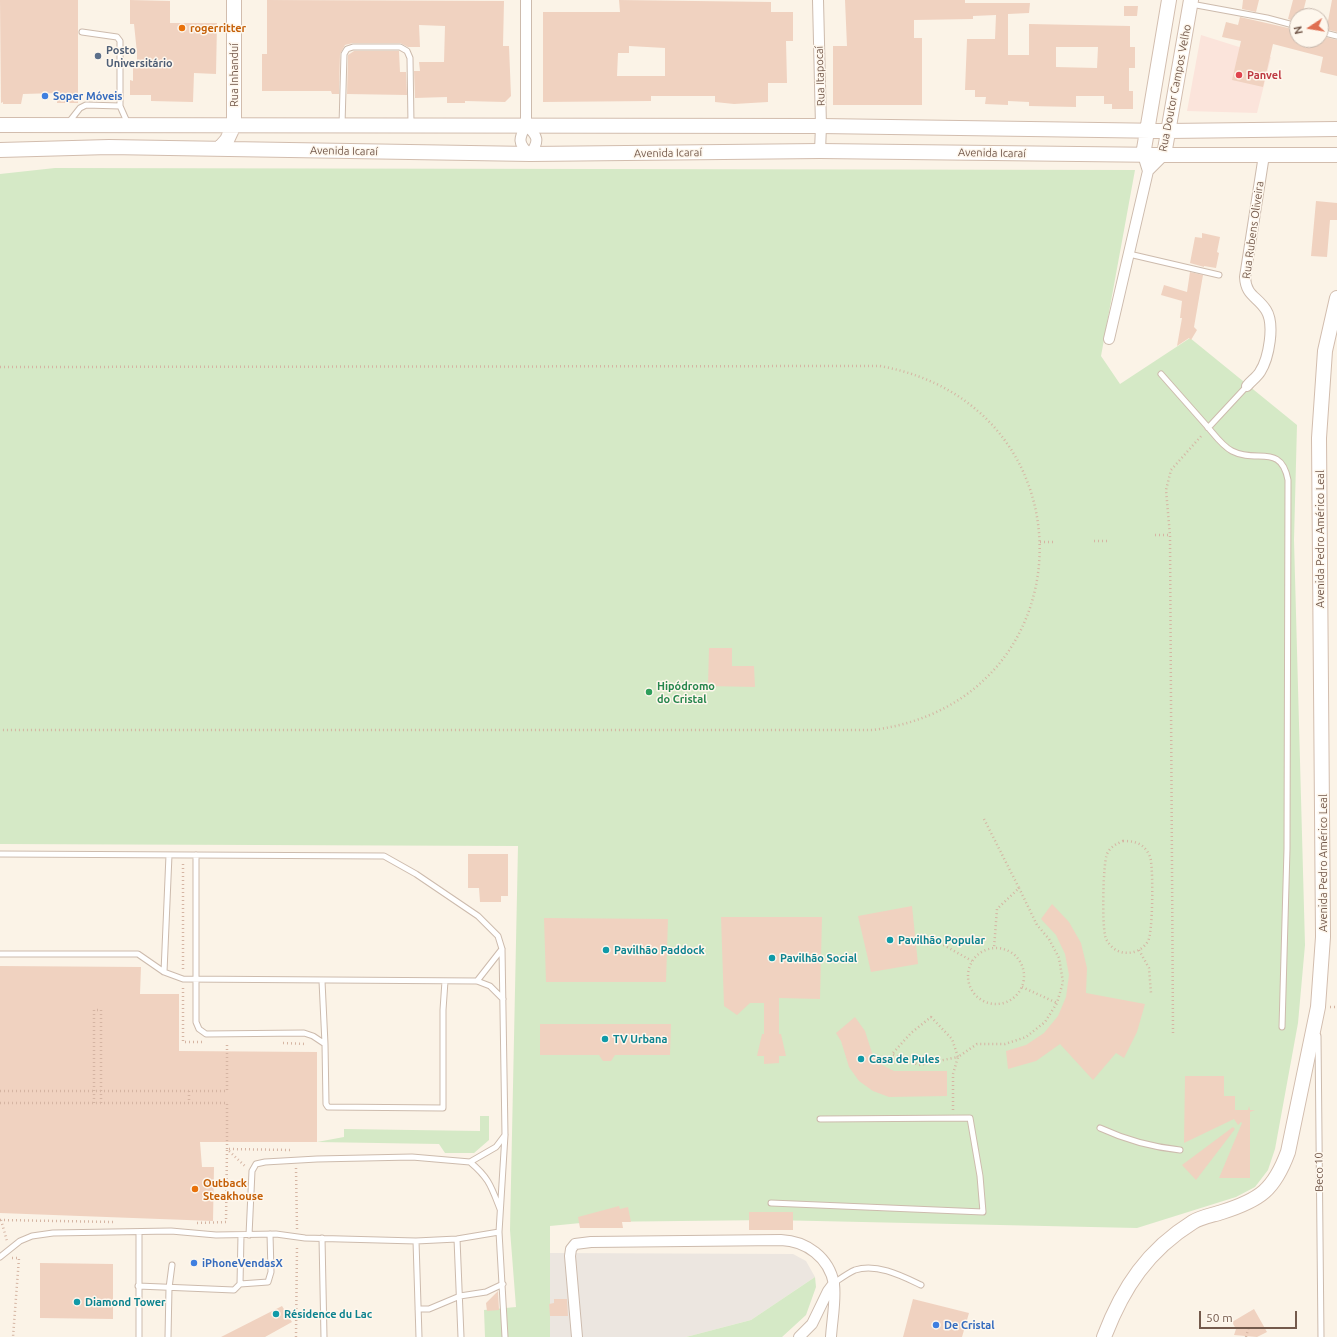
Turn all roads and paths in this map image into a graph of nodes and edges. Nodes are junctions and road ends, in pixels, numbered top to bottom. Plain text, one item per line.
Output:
1 (234, 0) edge
2 (526, 0) edge
3 (818, 0) edge
4 (1169, 0) edge
5 (1191, 2) edge
6 (1289, 24) edge
7 (82, 32) dead end
8 (120, 106) junction
9 (0, 125) edge
10 (68, 125) junction
11 (128, 125) junction
12 (234, 125) junction
13 (342, 125) junction
14 (411, 125) junction
15 (526, 125) junction
16 (821, 126) junction
17 (1337, 129) edge
18 (1147, 130) junction
19 (1168, 131) junction
20 (219, 149) junction
21 (0, 150) edge
22 (820, 151) junction
23 (530, 154) junction
24 (1143, 155) junction
25 (1164, 155) junction
26 (1264, 155) junction
27 (1337, 155) edge
28 (1148, 171) junction
29 (1129, 254) junction
30 (1218, 275) dead end
31 (1337, 298) edge
32 (1109, 339) dead end
33 (0, 367) edge
34 (1161, 374) dead end
35 (1247, 386) joint
36 (1208, 428) junction
37 (1156, 535) dead end
38 (1170, 535) junction
39 (1094, 541) dead end
40 (1110, 541) dead end
41 (1040, 542) junction
42 (1055, 542) dead end
43 (0, 730) edge
44 (984, 819) dead end
45 (0, 854) edge
46 (169, 855) junction
47 (196, 855) junction
48 (1019, 888) junction
49 (940, 942) dead end
50 (994, 948) junction
51 (502, 950) junction
52 (1139, 950) junction
53 (0, 954) edge
54 (972, 961) junction
55 (164, 972) junction
56 (196, 979) junction
57 (322, 981) junction
58 (445, 981) junction
59 (477, 981) junction
60 (1022, 987) junction
61 (1151, 993) dead end
62 (503, 999) junction
63 (1057, 1003) junction
64 (1318, 1007) junction
65 (1282, 1027) dead end
66 (1172, 1033) dead end
67 (325, 1044) junction
68 (227, 1051) dead end
69 (958, 1058) junction
70 (0, 1091) edge
71 (94, 1091) junction
72 (189, 1091) junction
73 (0, 1103) edge
74 (94, 1103) junction
75 (101, 1103) junction
76 (189, 1103) junction
77 (953, 1118) junction
78 (820, 1120) dead end
79 (1100, 1128) dead end
80 (505, 1135) junction
81 (227, 1149) junction
82 (1180, 1150) dead end
83 (296, 1160) junction
84 (470, 1162) junction
85 (252, 1171) junction
86 (771, 1203) dead end
87 (500, 1211) junction
88 (1, 1220) edge
89 (119, 1222) dead end
90 (189, 1223) dead end
91 (139, 1232) junction
92 (499, 1232) junction
93 (270, 1234) junction
94 (240, 1235) junction
95 (249, 1235) junction
96 (298, 1237) junction
97 (322, 1238) junction
98 (457, 1238) junction
99 (416, 1241) junction
100 (9, 1248) junction
101 (0, 1257) edge
102 (172, 1266) dead end
103 (834, 1283) junction
104 (240, 1284) junction
105 (502, 1284) junction
106 (921, 1285) dead end
107 (138, 1286) junction
108 (169, 1288) junction
109 (460, 1296) junction
110 (418, 1309) junction
111 (1249, 1326) dead end
112 (13, 1337) edge
113 (140, 1337) edge
114 (168, 1337) edge
115 (296, 1337) edge
116 (324, 1337) edge
117 (418, 1337) edge
118 (461, 1337) edge
119 (506, 1337) edge
120 (578, 1337) edge
121 (799, 1337) edge
122 (831, 1337) edge
123 (1104, 1337) edge
124 (1246, 1337) edge
125 (1321, 1337) edge

1 - 12 main road, Rua Inhanduí
2 - 15 street
3 - 16 street, Rua Itapocaí
4 - 18 main road, Rua Doutor Campos Velho
5 - 6 lane
5 - 19 main road, Rua Doutor Campos Velho
7 - 8 lane
8 - 10 lane
8 - 11 lane
9 - 10 main road
10 - 11 main road
11 - 12 main road
12 - 13 main road
12 - 20 main road
13 - 14 main road
13 - 14 lane
14 - 15 main road
15 - 16 main road
15 - 23 street
15 - 23 street
16 - 18 main road
16 - 22 street, Rua Itapocaí
17 - 19 main road
18 - 19 main road
18 - 24 main road, Rua Doutor Campos Velho
19 - 25 main road, Rua Doutor Campos Velho
20 - 21 main road, Avenida Icaraí
20 - 23 main road, Avenida Icaraí
22 - 23 main road, Avenida Icaraí
22 - 24 main road, Avenida Icaraí
24 - 25 main road, Avenida Icaraí
24 - 28 street, Rua Doutor Campos Velho
25 - 26 main road, Avenida Icaraí
25 - 28 street, Rua Doutor Campos Velho
26 - 27 main road, Avenida Icaraí
26 - 35 street, Rua Rubens Oliveira
28 - 29 street
29 - 30 lane
29 - 32 street
31 - 64 main road, Avenida Pedro Américo Leal
33 - 41 path
34 - 36 lane
35 - 36 lane
36 - 38 path
36 - 65 lane
37 - 38 path
38 - 66 path
39 - 40 path
41 - 42 path
41 - 43 path
44 - 48 path
45 - 46 lane
46 - 47 lane
46 - 55 lane
47 - 51 lane
47 - 56 lane
48 - 50 path
48 - 63 path
49 - 54 path
50 - 54 path
50 - 60 path
51 - 59 lane
51 - 62 lane
52 - 52 path
52 - 61 path
53 - 55 lane
54 - 60 path
55 - 56 lane
56 - 57 lane
56 - 67 lane
57 - 58 lane
57 - 67 lane
58 - 59 lane
58 - 67 lane
59 - 62 lane
60 - 63 path
62 - 80 lane
63 - 69 path
64 - 123 main road, Avenida Pedro Américo Leal
64 - 125 lane, Beco 10
68 - 72 path
69 - 69 path
69 - 77 path
70 - 71 path
71 - 72 path
71 - 74 path
71 - 75 path
72 - 76 path
73 - 74 path
74 - 75 path
75 - 76 path
76 - 81 path
77 - 78 lane
77 - 86 lane
79 - 82 lane
80 - 84 lane
80 - 87 lane
81 - 83 path
81 - 85 path
81 - 90 path
83 - 84 lane
83 - 85 lane
83 - 96 path
84 - 87 lane
85 - 95 lane
87 - 92 lane
88 - 89 path
88 - 100 path
91 - 94 lane
91 - 100 lane
91 - 107 lane
92 - 98 lane
92 - 105 lane
93 - 95 lane
93 - 96 lane
93 - 104 lane
94 - 95 lane
94 - 104 lane
96 - 97 lane
96 - 115 path
97 - 99 lane
97 - 116 lane
98 - 99 lane
98 - 109 lane
99 - 110 lane
100 - 101 lane
100 - 112 path
102 - 108 lane
103 - 106 lane
103 - 120 street
103 - 121 street
103 - 122 street
104 - 108 lane
105 - 109 lane
105 - 119 lane
107 - 108 lane
107 - 113 lane
108 - 114 lane
109 - 110 lane
109 - 118 lane
110 - 117 lane
111 - 124 path

